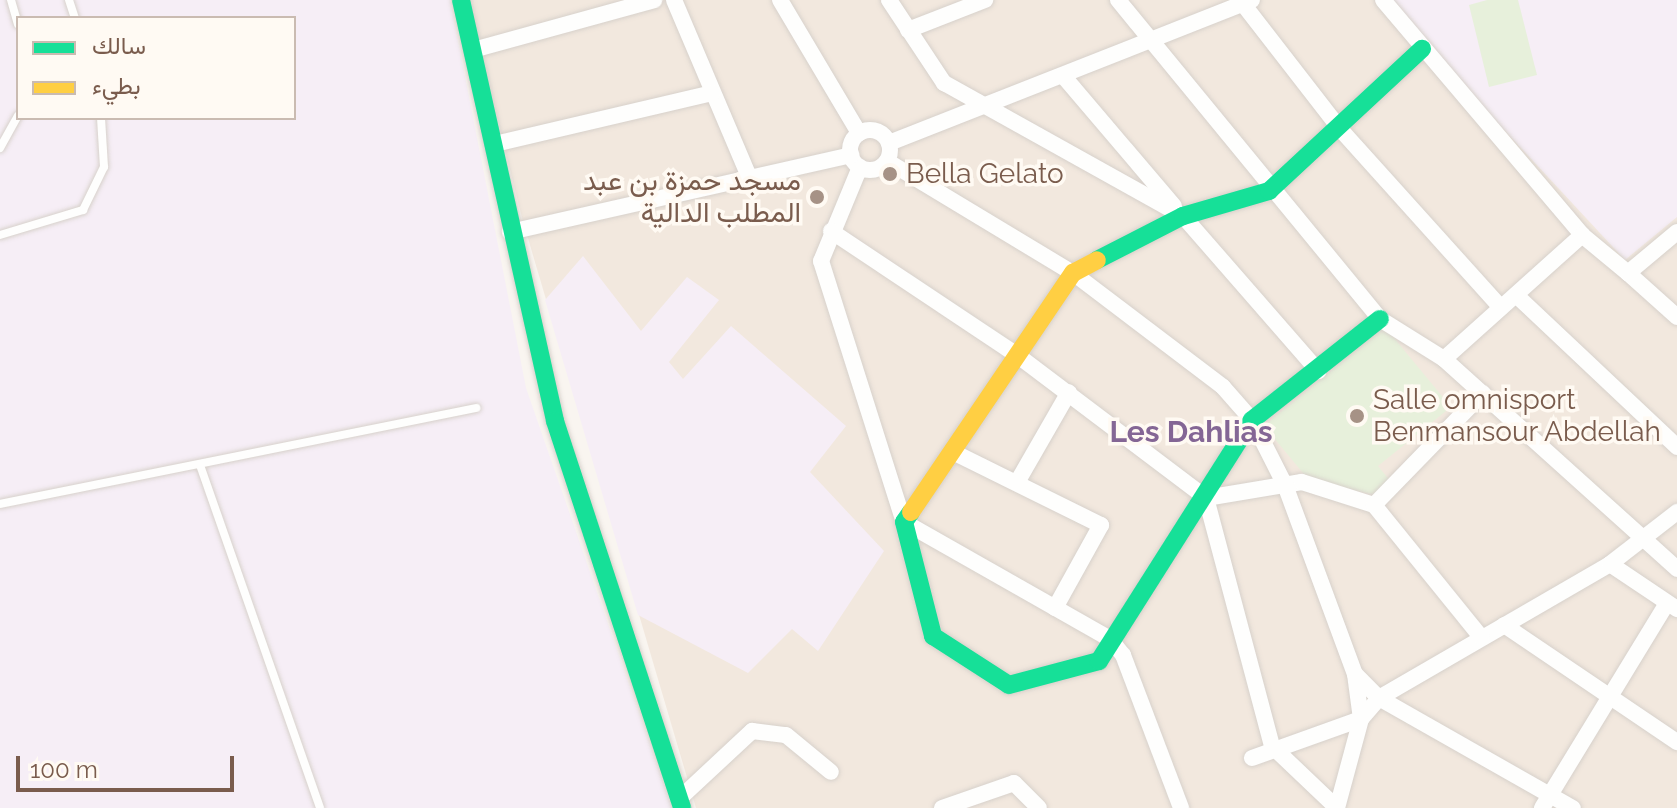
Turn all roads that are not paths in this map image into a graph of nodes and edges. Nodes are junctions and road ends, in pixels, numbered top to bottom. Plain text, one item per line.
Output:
1 (461, 0) edge
2 (654, 0) edge
3 (674, 0) edge
4 (780, 0) edge
5 (889, 0) edge
6 (985, 0) edge
7 (1118, 0) edge
8 (1383, 0) edge
9 (1245, 2) edge
10 (908, 30) junction
11 (1153, 41) junction
12 (1422, 49) junction
13 (473, 50) junction
14 (1065, 78) junction
15 (712, 93) junction
16 (985, 105) junction
17 (16, 120) edge
18 (101, 120) edge
19 (1341, 130) junction
20 (859, 133) junction
21 (495, 144) junction
22 (0, 148) edge
23 (888, 152) junction
24 (855, 161) junction
25 (748, 174) junction
26 (1269, 191) junction
27 (1183, 216) junction
28 (831, 231) junction
29 (510, 232) junction
30 (1677, 232) edge
31 (0, 235) edge
32 (1582, 235) junction
33 (1073, 273) junction
34 (1628, 273) junction
35 (1517, 296) junction
36 (1501, 308) junction
37 (1677, 317) edge
38 (1380, 319) junction
39 (1017, 355) junction
40 (1444, 359) junction
41 (1318, 371) junction
42 (1069, 392) junction
43 (1483, 393) junction
44 (476, 408) dead end
45 (1252, 420) junction
46 (1677, 447) edge
47 (955, 453) junction
48 (200, 465) junction
49 (1019, 479) junction
50 (1285, 485) junction
51 (1206, 498) junction
52 (0, 504) edge
53 (1374, 505) junction
54 (1677, 512) edge
55 (904, 522) junction
56 (1644, 540) junction
57 (1610, 564) junction
58 (1677, 569) edge
59 (1672, 606) edge
60 (1055, 608) junction
61 (1504, 625) junction
62 (1481, 637) junction
63 (1110, 639) junction
64 (1355, 674) junction
65 (1612, 695) junction
66 (1379, 698) junction
67 (1361, 719) junction
68 (1677, 742) edge
69 (1272, 746) junction
70 (1252, 758) dead end
71 (831, 772) dead end
72 (1545, 800) edge
73 (680, 804) edge
74 (318, 808) edge
75 (942, 808) edge
76 (1039, 808) edge
77 (1181, 808) edge
78 (1337, 808) edge
79 (1573, 808) edge

1 - 13 street
2 - 13 street
3 - 15 street
4 - 20 street
5 - 10 street
6 - 10 street
7 - 11 street
8 - 12 street
9 - 11 street
9 - 19 street
10 - 16 street
11 - 14 street
11 - 26 street
12 - 19 street
12 - 32 street
13 - 21 street
14 - 16 street
14 - 27 street
15 - 21 street
15 - 25 street
16 - 23 street
16 - 27 street
17 - 22 lane
18 - 31 lane
19 - 26 street
19 - 36 street
20 - 23 street
20 - 24 street
21 - 29 street
23 - 24 street
23 - 33 street
24 - 25 street
24 - 28 street
25 - 29 street
26 - 27 street
26 - 38 street
27 - 33 street
27 - 41 street
28 - 39 street
28 - 55 street
29 - 73 street
30 - 34 street
32 - 34 street
32 - 35 street
33 - 39 street
33 - 45 street
34 - 37 street
35 - 36 street
35 - 46 street
36 - 40 street
38 - 40 street
38 - 41 street
39 - 42 street
39 - 47 street
40 - 43 street
41 - 45 street
42 - 49 street
42 - 51 street
43 - 53 street
43 - 56 street
44 - 48 lane
45 - 50 street
45 - 51 street
47 - 49 street
47 - 55 street
48 - 52 lane
48 - 74 lane
49 - 60 street
50 - 51 street
50 - 53 street
50 - 64 street
51 - 63 street
51 - 69 street
53 - 62 street
54 - 56 street
55 - 60 street
55 - 63 street
56 - 57 street
56 - 58 street
57 - 59 street
57 - 61 street
59 - 65 street
60 - 63 street
61 - 62 street
61 - 65 street
62 - 66 street
63 - 77 street
64 - 66 street
64 - 67 street
65 - 68 street
65 - 72 street
66 - 67 street
66 - 72 street
67 - 69 street
67 - 78 street
69 - 70 street
69 - 78 street
71 - 73 street
72 - 79 street
75 - 76 street

